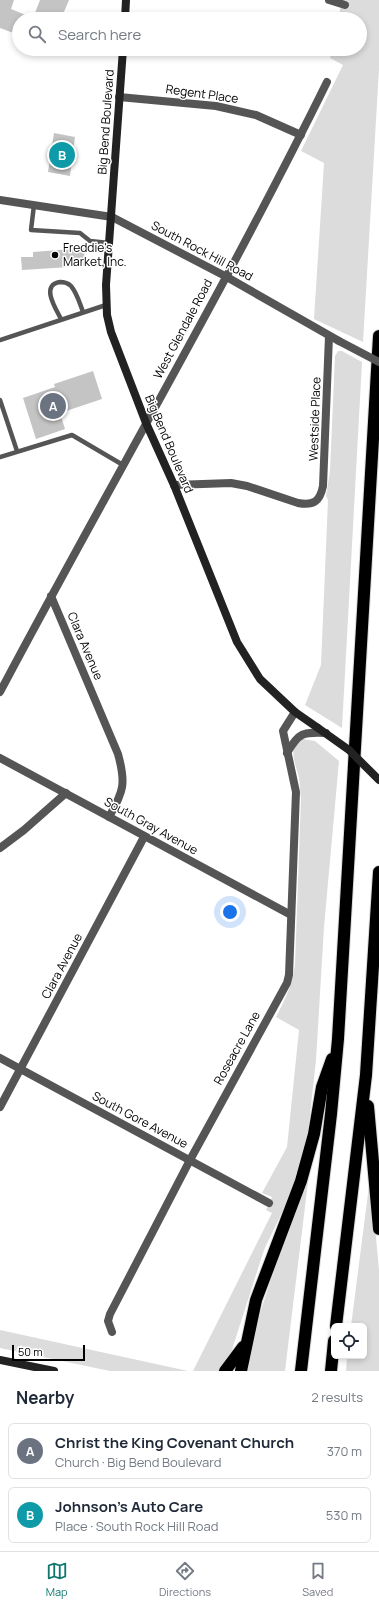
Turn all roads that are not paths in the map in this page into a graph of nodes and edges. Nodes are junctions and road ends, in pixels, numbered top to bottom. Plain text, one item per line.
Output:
1 (126, 0) edge
2 (329, 0) edge
3 (345, 5) dead end
4 (125, 12) edge
5 (122, 56) edge
6 (327, 82) dead end
7 (119, 97) junction
8 (301, 135) junction
9 (0, 200) edge
10 (34, 205) junction
11 (112, 216) junction
12 (109, 243) junction
13 (226, 276) junction
14 (106, 305) junction
15 (83, 312) junction
16 (61, 319) junction
17 (329, 336) junction
18 (379, 336) edge
19 (0, 340) edge
20 (379, 362) edge
21 (0, 400) edge
22 (146, 423) junction
23 (17, 451) junction
24 (0, 457) edge
25 (123, 465) junction
26 (174, 485) junction
27 (51, 596) junction
28 (0, 692) edge
29 (295, 712) junction
30 (326, 733) junction
31 (287, 753) junction
32 (0, 758) edge
33 (379, 780) edge
34 (66, 793) junction
35 (109, 817) junction
36 (144, 836) junction
37 (0, 848) edge
38 (379, 872) edge
39 (291, 915) junction
40 (338, 1038) junction
41 (0, 1058) edge
42 (21, 1069) junction
43 (366, 1075) junction
44 (0, 1106) edge
45 (190, 1160) junction
46 (269, 1203) dead end
47 (379, 1229) edge
48 (336, 1323) edge
49 (112, 1332) dead end
50 (248, 1339) junction
51 (332, 1359) edge
52 (0, 1360) edge
53 (54, 1371) edge
54 (225, 1371) edge
55 (241, 1371) edge
56 (300, 1371) edge
57 (331, 1371) edge

1 - 4 main road
2 - 3 street
5 - 7 main road, Big Bend Boulevard
6 - 8 street, West Glendale Road
7 - 8 street, Regent Place
7 - 11 main road, Big Bend Boulevard
8 - 13 street, West Glendale Road
9 - 10 street, South Rock Hill Road
10 - 11 street, South Rock Hill Road
10 - 12 lane
11 - 12 main road, Big Bend Boulevard
11 - 13 street, South Rock Hill Road
12 - 14 main road, Big Bend Boulevard
13 - 17 street, South Rock Hill Road
13 - 22 street, West Glendale Road
14 - 15 lane
14 - 22 main road, Big Bend Boulevard
15 - 16 lane
15 - 16 lane
16 - 19 lane
17 - 20 street, South Rock Hill Road, bridge
17 - 26 street, Westside Place
18 - 40 highway
21 - 23 lane
22 - 25 street, West Glendale Road
22 - 26 main road, Big Bend Boulevard
23 - 24 lane
23 - 25 lane
25 - 27 street, West Glendale Road
26 - 29 main road, Big Bend Boulevard
27 - 28 street, West Glendale Road
27 - 35 street, Clara Avenue
29 - 30 main road, Big Bend Boulevard, bridge
29 - 31 street, Roseacre Lane
30 - 31 street
30 - 33 main road, Big Bend Boulevard, bridge
31 - 39 street, Roseacre Lane
32 - 34 street, South Gray Avenue
34 - 35 street, South Gray Avenue
34 - 37 street
35 - 36 street, South Gray Avenue
36 - 39 street, South Gray Avenue
36 - 42 street, Clara Avenue
38 - 43 highway
39 - 45 street, Roseacre Lane
40 - 50 highway
40 - 56 highway
41 - 42 street, South Gore Avenue
42 - 44 street, Clara Avenue
42 - 45 street, South Gore Avenue
43 - 47 highway
43 - 48 highway
45 - 46 street, South Gore Avenue
45 - 49 street, Roseacre Lane
50 - 54 highway
50 - 55 highway
51 - 57 highway
52 - 53 main road

